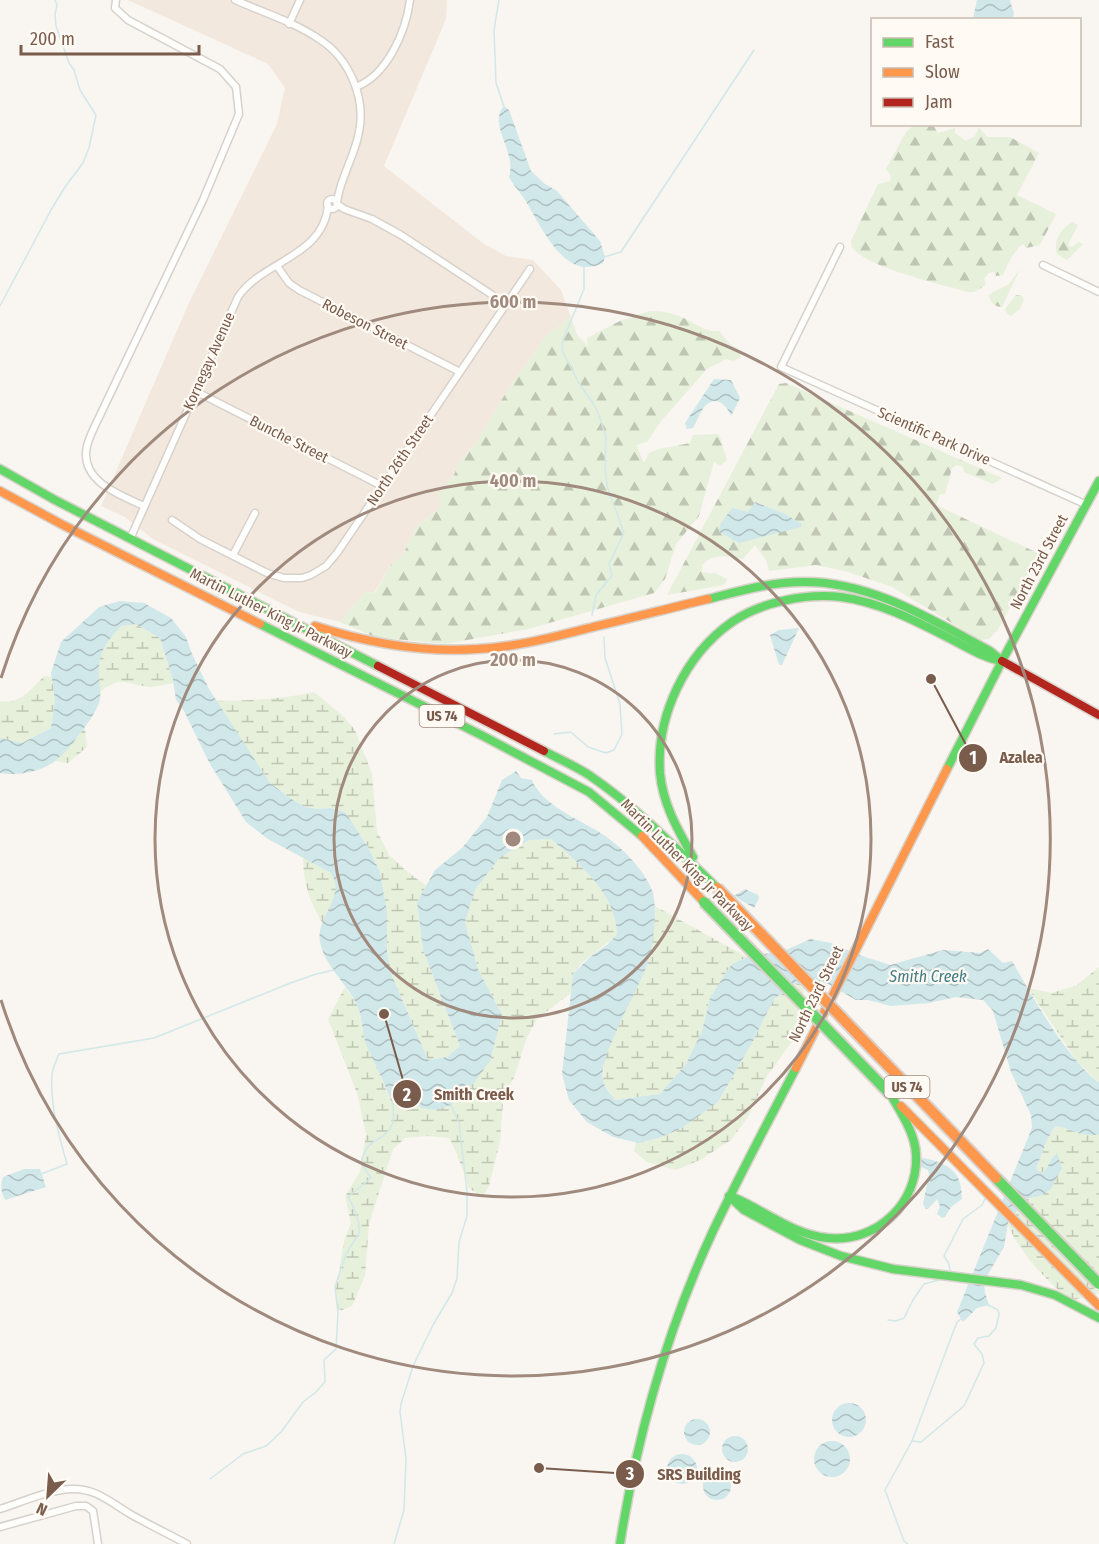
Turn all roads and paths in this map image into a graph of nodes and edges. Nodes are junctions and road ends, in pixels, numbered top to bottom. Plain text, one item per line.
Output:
1 (116, 0) edge
2 (235, 0) edge
3 (300, 0) edge
4 (411, 0) edge
5 (290, 24) junction
6 (356, 87) junction
7 (332, 206) junction
8 (840, 247) dead end
9 (1043, 265) dead end
10 (277, 266) junction
11 (530, 269) dead end
12 (1099, 292) edge
13 (506, 304) junction
14 (460, 372) junction
15 (195, 391) junction
16 (0, 469) edge
17 (1099, 481) edge
18 (382, 486) junction
19 (0, 491) edge
20 (1087, 505) junction
21 (144, 506) junction
22 (255, 513) dead end
23 (172, 520) dead end
24 (130, 539) junction
25 (233, 555) junction
26 (276, 612) junction
27 (1002, 661) junction
28 (1099, 715) edge
29 (717, 888) junction
30 (891, 1095) junction
31 (729, 1196) junction
32 (1099, 1284) edge
33 (1099, 1306) edge
34 (1099, 1318) edge
35 (0, 1509) edge
36 (0, 1527) edge
37 (98, 1544) edge
38 (187, 1544) edge
39 (620, 1544) edge

1 - 21 street
2 - 5 street
3 - 5 street
4 - 6 street
5 - 6 street
6 - 7 street, Kornegay Avenue
7 - 10 street, Kornegay Avenue
7 - 13 street
8 - 20 street, Scientific Park Drive
9 - 12 street
10 - 14 street, Robeson Street
10 - 15 street, Kornegay Avenue
11 - 13 street, North 26th Street
13 - 14 street, North 26th Street
14 - 18 street, North 26th Street
15 - 18 street, Bunche Street
15 - 21 street, Kornegay Avenue
16 - 24 main road, Martin Luther King Jr Parkway / US 74
17 - 20 main road, North 23rd Street
18 - 25 street, North 26th Street
19 - 30 main road, Martin Luther King Jr Parkway / US 74, bridge
20 - 27 main road, North 23rd Street
21 - 24 street, Kornegay Avenue
22 - 25 street
23 - 25 street
24 - 26 main road, Martin Luther King Jr Parkway / US 74
26 - 27 main road
26 - 29 main road, Martin Luther King Jr Parkway / US 74
27 - 28 main road
27 - 29 main road
27 - 31 main road, North 23rd Street
29 - 32 main road, Martin Luther King Jr Parkway / US 74, bridge
30 - 31 main road
30 - 33 main road, Martin Luther King Jr Parkway / US 74
31 - 34 main road
31 - 39 main road, North 23rd Street
35 - 38 street
36 - 37 street

